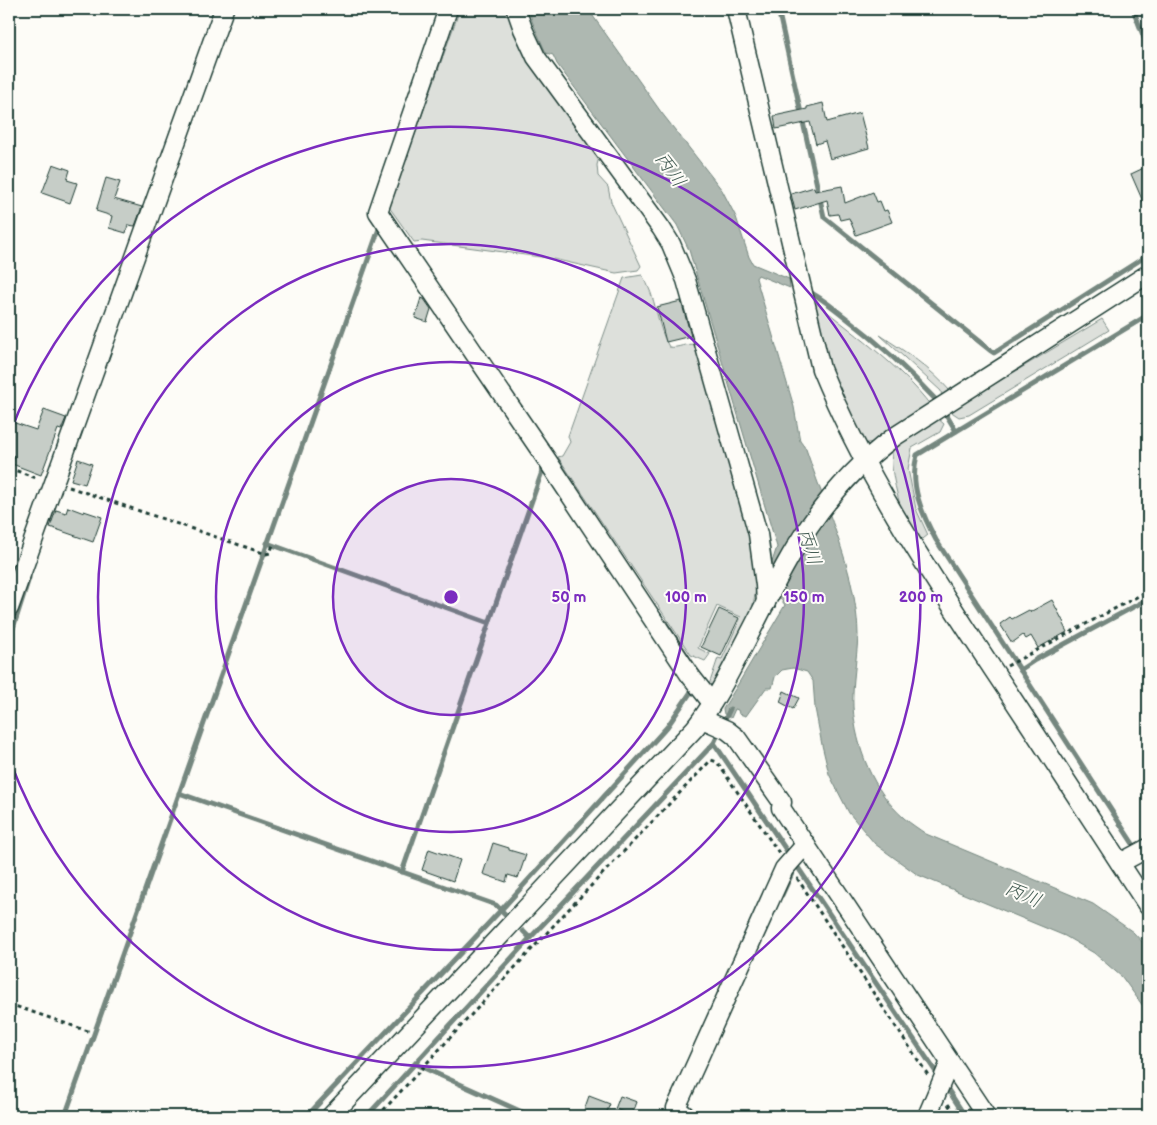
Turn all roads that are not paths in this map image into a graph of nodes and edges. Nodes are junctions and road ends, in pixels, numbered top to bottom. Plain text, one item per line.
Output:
1 (224, 9) edge
2 (448, 9) edge
3 (516, 9) edge
4 (736, 9) edge
5 (1148, 274) edge
6 (862, 465) junction
7 (769, 598) junction
8 (9, 608) edge
9 (712, 703) junction
10 (716, 724) junction
11 (1136, 855) edge
12 (794, 860) junction
13 (1148, 906) edge
14 (943, 1083) junction
15 (683, 1114) edge
16 (331, 1116) edge
17 (927, 1116) edge
18 (986, 1116) edge

1 - 8 street
2 - 9 street
3 - 7 street
4 - 6 street
5 - 6 street
6 - 7 street
6 - 11 street
7 - 9 street
9 - 10 street
10 - 12 street
10 - 16 street
11 - 13 street
12 - 14 street
12 - 15 street
14 - 17 street
14 - 18 street

